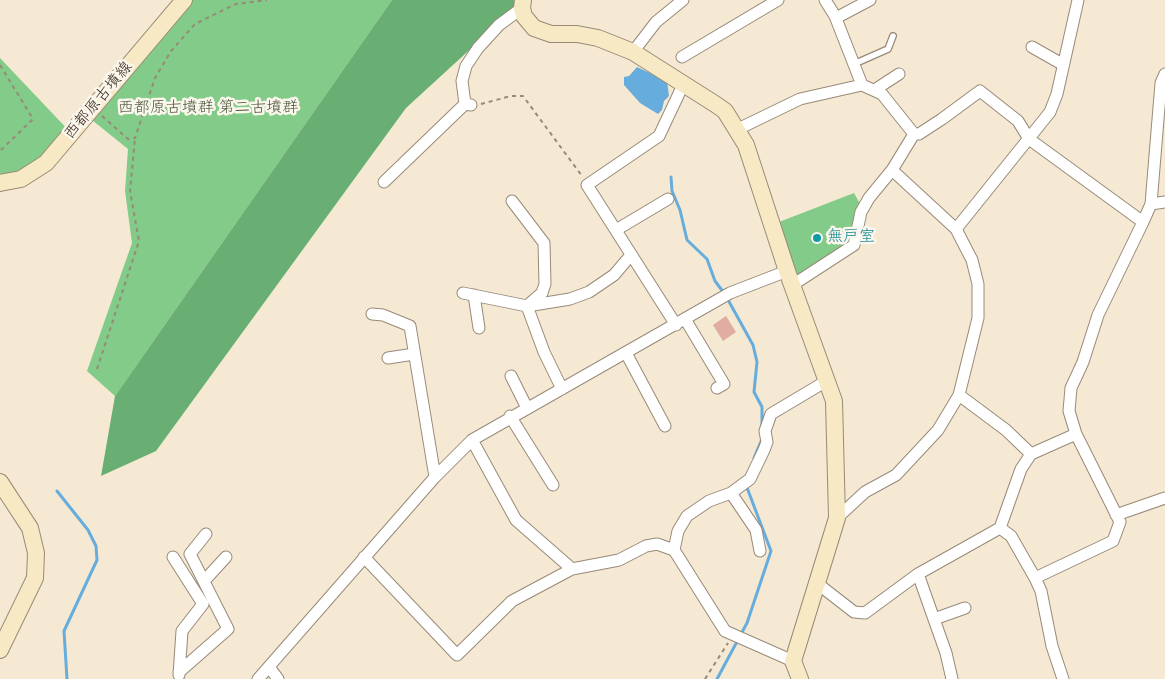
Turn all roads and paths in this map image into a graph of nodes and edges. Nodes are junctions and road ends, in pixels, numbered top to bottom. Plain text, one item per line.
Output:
1 (184, 0) edge
2 (267, 0) edge
3 (683, 0) edge
4 (778, 0) edge
5 (825, 0) edge
6 (870, 0) edge
7 (1078, 0) edge
8 (522, 4) edge
9 (836, 18) junction
10 (893, 36) dead end
11 (1032, 47) dead end
12 (633, 52) junction
13 (682, 57) dead end
14 (854, 64) junction
15 (1062, 64) junction
16 (0, 65) edge
17 (899, 74) dead end
18 (1165, 74) edge
19 (683, 85) junction
20 (862, 85) junction
21 (876, 89) junction
22 (468, 105) junction
23 (99, 113) dead end
24 (738, 129) junction
25 (914, 134) junction
26 (135, 138) junction
27 (1030, 138) junction
28 (0, 151) edge
29 (892, 170) junction
30 (384, 182) dead end
31 (0, 183) edge
32 (587, 184) junction
33 (668, 199) dead end
34 (512, 201) dead end
35 (1165, 202) edge
36 (1151, 204) junction
37 (1143, 222) junction
38 (956, 229) junction
39 (616, 230) junction
40 (631, 255) junction
41 (791, 277) junction
42 (527, 306) junction
43 (372, 314) dead end
44 (680, 322) junction
45 (479, 328) dead end
46 (626, 353) junction
47 (414, 354) junction
48 (388, 358) dead end
49 (97, 369) dead end
50 (511, 376) dead end
51 (828, 380) junction
52 (717, 388) dead end
53 (562, 389) junction
54 (959, 395) junction
55 (527, 408) junction
56 (510, 416) junction
57 (665, 426) dead end
58 (1076, 434) junction
59 (472, 440) junction
60 (1031, 454) junction
61 (435, 477) junction
62 (0, 482) edge
63 (553, 486) dead end
64 (735, 490) junction
65 (1165, 498) edge
66 (1116, 514) junction
67 (837, 518) junction
68 (1000, 528) junction
69 (206, 534) dead end
70 (674, 550) junction
71 (760, 550) dead end
72 (173, 557) dead end
73 (226, 557) dead end
74 (364, 558) junction
75 (572, 569) junction
76 (918, 574) junction
77 (1035, 578) junction
78 (204, 581) junction
79 (818, 584) junction
80 (965, 608) dead end
81 (934, 619) junction
82 (738, 637) junction
83 (0, 650) edge
84 (793, 661) junction
85 (269, 667) junction
86 (179, 675) edge
87 (258, 679) edge
88 (278, 679) edge
89 (705, 679) edge
90 (800, 679) edge
91 (952, 679) edge
92 (1063, 679) edge

1 - 31 street, 西都原古墳線
2 - 26 path
3 - 12 street
4 - 13 street
5 - 9 street
6 - 9 street
7 - 15 street
8 - 12 street
8 - 22 street
9 - 14 street
10 - 14 lane
11 - 15 street
12 - 19 street
14 - 20 street
15 - 27 street
16 - 28 path
17 - 21 street
18 - 36 street
19 - 24 street
19 - 32 street
20 - 21 street
20 - 24 street
21 - 25 street
22 - 30 street
22 - 32 path
23 - 26 path
24 - 41 street
25 - 27 street
25 - 29 street
26 - 49 path
27 - 37 street
27 - 38 street
29 - 38 street
29 - 41 street
32 - 39 street
33 - 39 street
34 - 42 street
35 - 36 street
36 - 37 street
37 - 58 street
38 - 54 street
39 - 40 street
40 - 42 street
40 - 44 street
41 - 44 street
41 - 51 street
42 - 45 street
42 - 53 street
43 - 47 street
44 - 46 street
44 - 52 street
46 - 53 street
46 - 57 street
47 - 48 street
47 - 61 street
50 - 55 street
51 - 64 street
51 - 67 street
53 - 55 street
54 - 60 street
54 - 67 street
55 - 56 street
56 - 59 street
56 - 63 street
58 - 60 street
58 - 66 street
59 - 61 street
59 - 75 street
60 - 68 street
61 - 74 street
62 - 83 street
64 - 70 street
64 - 71 street
65 - 66 street
66 - 77 street
67 - 79 street
68 - 76 street
68 - 77 street
69 - 78 street
70 - 75 street
70 - 82 street
72 - 86 street
73 - 78 street
74 - 75 street
74 - 85 street
76 - 79 street
76 - 81 street
77 - 92 street
78 - 86 street
79 - 84 street
80 - 81 street
81 - 91 street
82 - 84 street
82 - 89 path
84 - 90 street
85 - 87 street
85 - 88 street

